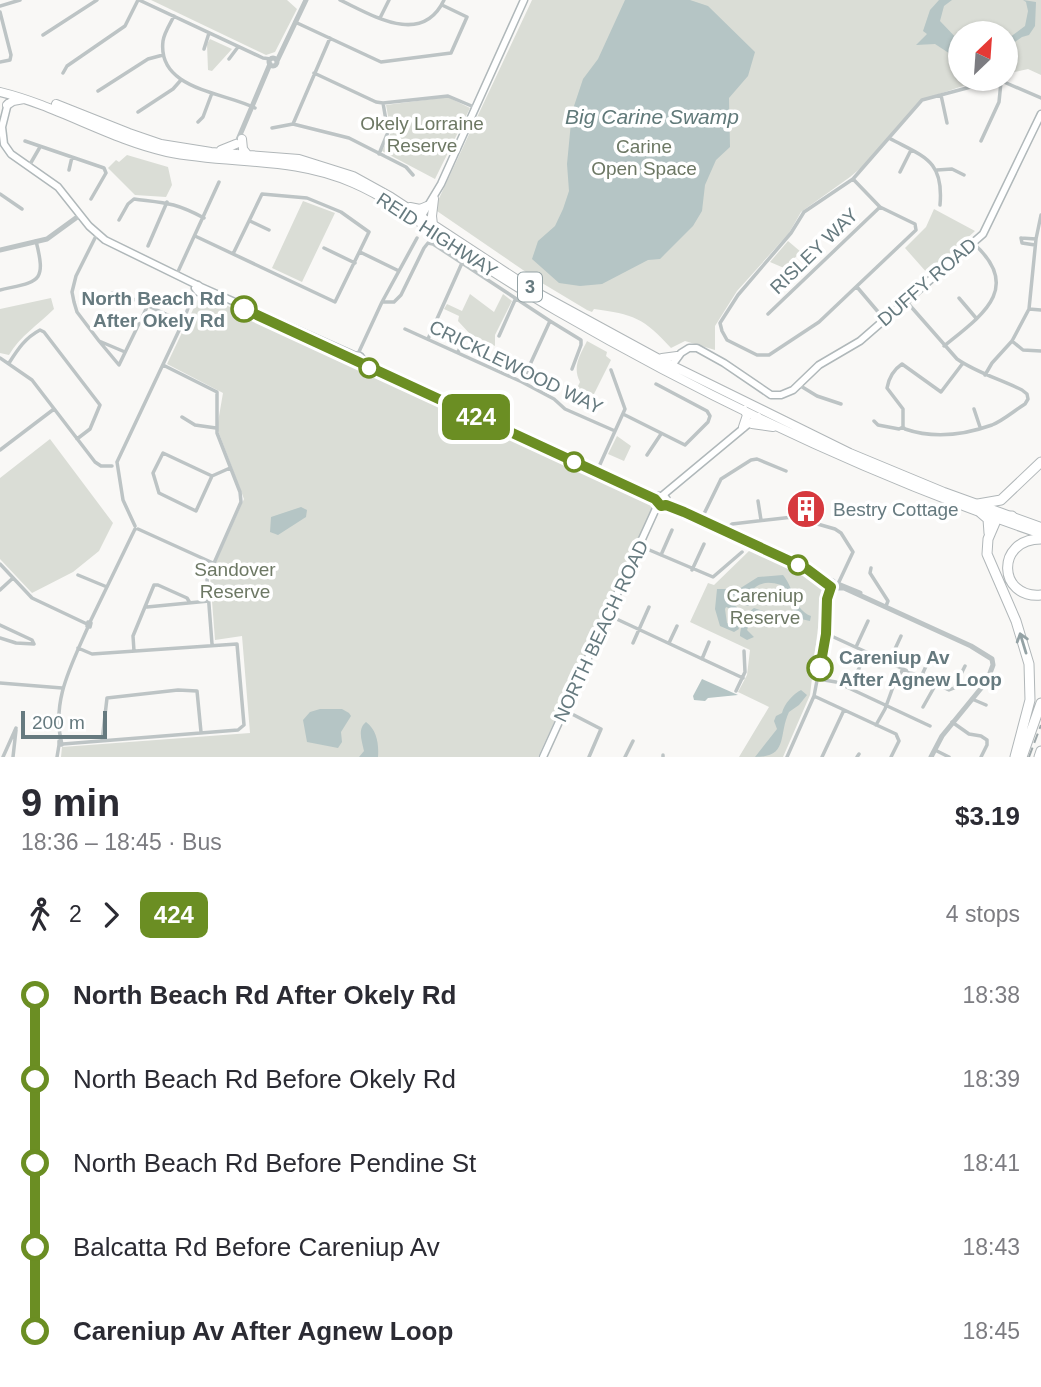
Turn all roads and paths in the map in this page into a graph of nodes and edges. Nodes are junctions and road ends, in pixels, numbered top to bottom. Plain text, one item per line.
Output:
1 (20, 0) edge
2 (97, 0) edge
3 (139, 0) edge
4 (305, 0) edge
5 (340, 0) edge
6 (389, 0) edge
7 (524, 0) edge
8 (14, 1) edge
9 (347, 1) edge
10 (443, 3) edge
11 (0, 6) edge
12 (0, 12) edge
13 (174, 16) junction
14 (380, 18) junction
15 (295, 22) junction
16 (209, 33) junction
17 (43, 35) dead end
18 (330, 38) junction
19 (238, 46) junction
20 (204, 49) dead end
21 (163, 55) junction
22 (229, 59) dead end
23 (0, 62) edge
24 (273, 62) junction
25 (63, 73) dead end
26 (314, 73) junction
27 (182, 80) junction
28 (1018, 89) edge
29 (2, 91) edge
30 (98, 91) dead end
31 (954, 91) edge
32 (1000, 91) edge
33 (212, 92) junction
34 (941, 95) junction
35 (25, 96) junction
36 (1041, 98) edge
37 (383, 103) junction
38 (5, 107) junction
39 (254, 107) junction
40 (475, 107) junction
41 (138, 111) dead end
42 (1041, 114) edge
43 (0, 119) edge
44 (198, 122) dead end
45 (947, 123) dead end
46 (293, 124) junction
47 (272, 128) dead end
48 (889, 138) junction
49 (0, 140) edge
50 (25, 141) dead end
51 (981, 141) dead end
52 (40, 147) junction
53 (236, 149) junction
54 (911, 150) junction
55 (379, 153) junction
56 (72, 157) junction
57 (248, 157) junction
58 (225, 159) junction
59 (28, 167) junction
60 (69, 170) dead end
61 (937, 170) junction
62 (900, 173) dead end
63 (414, 175) dead end
64 (964, 176) dead end
65 (853, 179) junction
66 (219, 182) dead end
67 (0, 196) edge
68 (435, 196) junction
69 (91, 199) dead end
70 (167, 202) junction
71 (940, 205) dead end
72 (427, 206) junction
73 (407, 207) junction
74 (880, 207) junction
75 (22, 209) dead end
76 (78, 215) junction
77 (1041, 215) edge
78 (204, 218) junction
79 (119, 220) dead end
80 (421, 220) junction
81 (250, 221) junction
82 (433, 225) junction
83 (1040, 226) edge
84 (269, 230) dead end
85 (96, 235) junction
86 (195, 236) junction
87 (417, 238) dead end
88 (1036, 239) junction
89 (36, 241) junction
90 (973, 243) junction
91 (1035, 245) junction
92 (148, 246) dead end
93 (324, 248) dead end
94 (0, 249) edge
95 (360, 252) junction
96 (233, 254) junction
97 (355, 263) junction
98 (462, 263) junction
99 (399, 271) junction
100 (176, 276) junction
101 (857, 287) junction
102 (198, 289) junction
103 (0, 290) edge
104 (112, 293) dead end
105 (959, 298) dead end
106 (515, 300) junction
107 (906, 301) junction
108 (382, 302) junction
109 (148, 305) junction
110 (1029, 309) junction
111 (1041, 310) edge
112 (768, 314) dead end
113 (977, 319) junction
114 (885, 320) junction
115 (183, 321) junction
116 (550, 321) junction
117 (405, 328) dead end
118 (499, 336) dead end
119 (428, 339) junction
120 (99, 341) junction
121 (1012, 341) junction
122 (463, 342) dead end
123 (944, 346) junction
124 (1041, 351) edge
125 (125, 352) junction
126 (458, 353) junction
127 (679, 355) junction
128 (0, 358) edge
129 (358, 359) junction
130 (659, 359) junction
131 (9, 363) junction
132 (962, 363) junction
133 (163, 365) junction
134 (572, 369) dead end
135 (672, 369) junction
136 (611, 370) dead end
137 (985, 375) junction
138 (522, 382) junction
139 (656, 384) dead end
140 (799, 384) junction
141 (841, 404) dead end
142 (754, 406) junction
143 (54, 408) junction
144 (974, 409) dead end
145 (744, 410) junction
146 (623, 414) junction
147 (771, 415) junction
148 (182, 417) dead end
149 (755, 420) junction
150 (874, 421) dead end
151 (743, 427) junction
152 (903, 427) junction
153 (216, 428) junction
154 (980, 428) junction
155 (615, 430) junction
156 (661, 434) junction
157 (77, 439) junction
158 (0, 450) edge
159 (648, 455) dead end
160 (1041, 462) edge
161 (115, 466) junction
162 (230, 468) junction
163 (597, 471) junction
164 (786, 471) dead end
165 (212, 476) junction
166 (663, 501) junction
167 (758, 501) dead end
168 (980, 509) junction
169 (1012, 516) junction
170 (998, 519) junction
171 (701, 520) junction
172 (761, 520) junction
173 (1041, 527) edge
174 (136, 528) junction
175 (672, 530) dead end
176 (725, 530) junction
177 (989, 535) junction
178 (1041, 537) edge
179 (704, 544) dead end
180 (642, 547) junction
181 (742, 552) dead end
182 (661, 555) junction
183 (213, 563) junction
184 (0, 564) edge
185 (871, 568) dead end
186 (692, 570) junction
187 (78, 575) dead end
188 (13, 578) junction
189 (835, 585) junction
190 (107, 587) junction
191 (0, 590) edge
192 (1041, 595) edge
193 (209, 601) junction
194 (191, 603) junction
195 (886, 606) junction
196 (147, 607) junction
197 (649, 607) dead end
198 (609, 615) junction
199 (868, 621) dead end
200 (88, 624) junction
201 (0, 625) edge
202 (677, 626) dead end
203 (639, 629) junction
204 (826, 634) junction
205 (901, 636) dead end
206 (0, 638) edge
207 (709, 642) dead end
208 (633, 643) dead end
209 (669, 643) junction
210 (212, 645) junction
211 (856, 647) junction
212 (78, 649) junction
213 (744, 650) dead end
214 (134, 651) junction
215 (933, 651) dead end
216 (866, 652) junction
217 (702, 659) junction
218 (889, 662) junction
219 (965, 666) dead end
220 (904, 669) junction
221 (855, 677) dead end
222 (922, 677) junction
223 (743, 678) junction
224 (818, 679) junction
225 (0, 683) edge
226 (936, 684) junction
227 (62, 688) junction
228 (736, 691) dead end
229 (814, 696) junction
230 (971, 698) junction
231 (1041, 703) edge
232 (886, 705) junction
233 (986, 705) dead end
234 (923, 707) dead end
235 (844, 710) junction
236 (570, 713) dead end
237 (953, 722) junction
238 (876, 725) junction
239 (930, 726) dead end
240 (201, 733) junction
241 (102, 741) junction
242 (633, 741) dead end
243 (60, 743) junction
244 (934, 750) junction
245 (1041, 751) edge
246 (2, 757) edge
247 (13, 757) edge
248 (57, 757) edge
249 (545, 757) edge
250 (589, 757) edge
251 (625, 757) edge
252 (787, 757) edge
253 (822, 757) edge
254 (891, 757) edge
255 (931, 757) edge
256 (949, 757) edge
257 (981, 757) edge
258 (1015, 757) edge
259 (1022, 757) edge
260 (1039, 757) edge

1 - 8 street
2 - 17 street
3 - 13 street
3 - 25 street
4 - 15 street
5 - 9 street
6 - 14 street
7 - 40 main road
8 - 11 street
9 - 14 street
10 - 14 street
10 - 18 street
12 - 23 street
13 - 16 street
13 - 21 street
15 - 18 street
15 - 24 street
16 - 19 street
16 - 20 street
18 - 26 street
19 - 22 street
19 - 24 street
21 - 27 street
21 - 30 street
24 - 39 street
26 - 37 street
26 - 46 street
27 - 33 street
27 - 41 street
28 - 36 street
29 - 35 highway
29 - 38 highway
31 - 34 street
32 - 51 street
33 - 39 street
33 - 44 street
34 - 45 street
34 - 48 street
35 - 38 highway
35 - 53 highway
35 - 58 highway, REID HIGHWAY / 3
37 - 40 street
37 - 55 street
38 - 43 main road
38 - 59 main road
39 - 53 street
40 - 68 main road
42 - 90 main road, DUFFY ROAD
46 - 47 street
46 - 55 street
48 - 54 street
48 - 65 street
49 - 59 main road
50 - 52 street
52 - 56 street
52 - 59 street
53 - 57 highway, REID HIGHWAY / 3
53 - 57 highway
53 - 58 street
54 - 61 street
54 - 62 street
55 - 63 street
56 - 60 street
56 - 69 street
57 - 58 highway, REID HIGHWAY / 3
57 - 73 highway, REID HIGHWAY / 3
57 - 80 highway, REID HIGHWAY / 3
59 - 76 main road
61 - 64 street
61 - 71 street
65 - 74 street
65 - 101 street
66 - 78 street
67 - 75 street
68 - 72 main road
68 - 80 main road
68 - 82 highway
70 - 78 street
70 - 79 street
70 - 92 street
72 - 73 highway
72 - 80 main road
73 - 80 highway, REID HIGHWAY / 3
74 - 101 street
74 - 112 street, RISLEY WAY
76 - 85 main road
76 - 89 street
77 - 83 street
78 - 86 street
80 - 82 highway, REID HIGHWAY / 3
80 - 135 highway, REID HIGHWAY / 3
81 - 84 street
81 - 95 street
81 - 96 street
82 - 130 highway, REID HIGHWAY / 3
83 - 88 street
85 - 100 main road
85 - 120 street
86 - 96 street
86 - 100 street
87 - 99 street
88 - 91 street
88 - 91 street
89 - 94 street
89 - 103 street
90 - 107 main road, DUFFY ROAD
90 - 113 street
91 - 110 street
93 - 97 street
95 - 97 street
95 - 99 street
96 - 97 street
98 - 106 street
98 - 108 street
98 - 119 street
99 - 108 street
100 - 102 main road
101 - 114 street
102 - 115 street
102 - 129 main road
104 - 109 street
105 - 113 street
106 - 116 street
106 - 118 street
107 - 114 main road, DUFFY ROAD
107 - 123 street
108 - 129 street
109 - 115 street
109 - 125 street
110 - 111 street
110 - 121 street
113 - 123 street
114 - 140 main road, DUFFY ROAD
115 - 133 street
116 - 134 street
116 - 138 street
117 - 119 street, CRICKLEWOOD WAY
119 - 126 street, CRICKLEWOOD WAY
120 - 125 street
120 - 125 street
121 - 124 street
121 - 137 street
122 - 126 street
123 - 132 street
126 - 138 street, CRICKLEWOOD WAY
127 - 130 highway
127 - 135 main road
127 - 140 main road, DUFFY ROAD
128 - 131 street
129 - 163 main road
130 - 135 highway, REID HIGHWAY / 3
131 - 143 street
131 - 157 street
132 - 137 street
132 - 152 street
133 - 153 street
133 - 161 street
135 - 142 highway, REID HIGHWAY / 3
135 - 145 highway, REID HIGHWAY / 3
136 - 146 street
137 - 154 street
138 - 155 street, CRICKLEWOOD WAY
139 - 156 street
140 - 141 street
142 - 147 highway, REID HIGHWAY / 3
142 - 149 highway
143 - 157 street
143 - 158 street
144 - 154 street
145 - 149 highway, REID HIGHWAY / 3
145 - 151 highway
146 - 155 street
146 - 156 street
147 - 149 highway
147 - 168 highway, REID HIGHWAY / 3
148 - 153 street
149 - 151 main road
149 - 166 main road
149 - 168 highway, REID HIGHWAY / 3
150 - 152 street
151 - 166 main road
152 - 154 street
153 - 162 street
155 - 163 street
156 - 159 street
157 - 161 street
160 - 168 highway
161 - 174 street
162 - 165 street
162 - 183 street
163 - 166 main road
164 - 171 street
165 - 165 street
166 - 171 street
166 - 180 main road, NORTH BEACH ROAD
167 - 172 street
168 - 169 highway, REID HIGHWAY / 3
168 - 170 highway, REID HIGHWAY / 3
168 - 177 highway
169 - 170 highway
169 - 173 highway, REID HIGHWAY / 3
170 - 177 highway
170 - 178 highway, REID HIGHWAY / 3
171 - 176 street
172 - 176 street
172 - 189 street
174 - 183 street
174 - 190 street
175 - 182 street
176 - 189 street
258 -> 177 highway
178 - 192 highway
179 - 186 street
180 - 182 street
180 - 198 main road, NORTH BEACH ROAD
181 - 186 street
182 - 186 street
183 - 193 street
184 - 188 street
185 - 195 street
187 - 190 street
188 - 191 street
188 - 200 street
189 - 195 street
189 - 204 street
190 - 200 street
193 - 194 street
193 - 210 street
194 - 196 street
194 - 196 street
195 - 230 street
196 - 214 street
197 - 203 street
198 - 203 street
198 - 249 main road, NORTH BEACH ROAD
199 - 211 street
200 - 212 street
201 - 206 street
202 - 209 street
203 - 208 street
203 - 209 street
204 - 211 street
204 - 224 street
205 - 218 street
207 - 217 street
209 - 217 street
210 - 214 street
210 - 240 street
211 - 216 street
212 - 214 street
212 - 227 street
213 - 223 street
215 - 222 street
216 - 218 street
216 - 221 street
217 - 223 street
218 - 220 street
219 - 226 street
220 - 222 street
220 - 232 street
222 - 226 street
223 - 228 street
224 - 229 street
224 - 232 street
225 - 227 street
226 - 234 street
227 - 243 street
229 - 235 street
229 - 252 street
230 - 233 street
230 - 237 street
231 - 259 highway
232 - 238 street
232 - 239 street
235 - 238 street
235 - 253 street
236 - 250 street
237 - 244 street
237 - 257 street
238 - 254 street
240 - 241 street
240 - 241 street
241 - 243 street
242 - 251 street
243 - 248 street
244 - 255 street
244 - 256 street
245 - 260 highway
246 - 247 street

